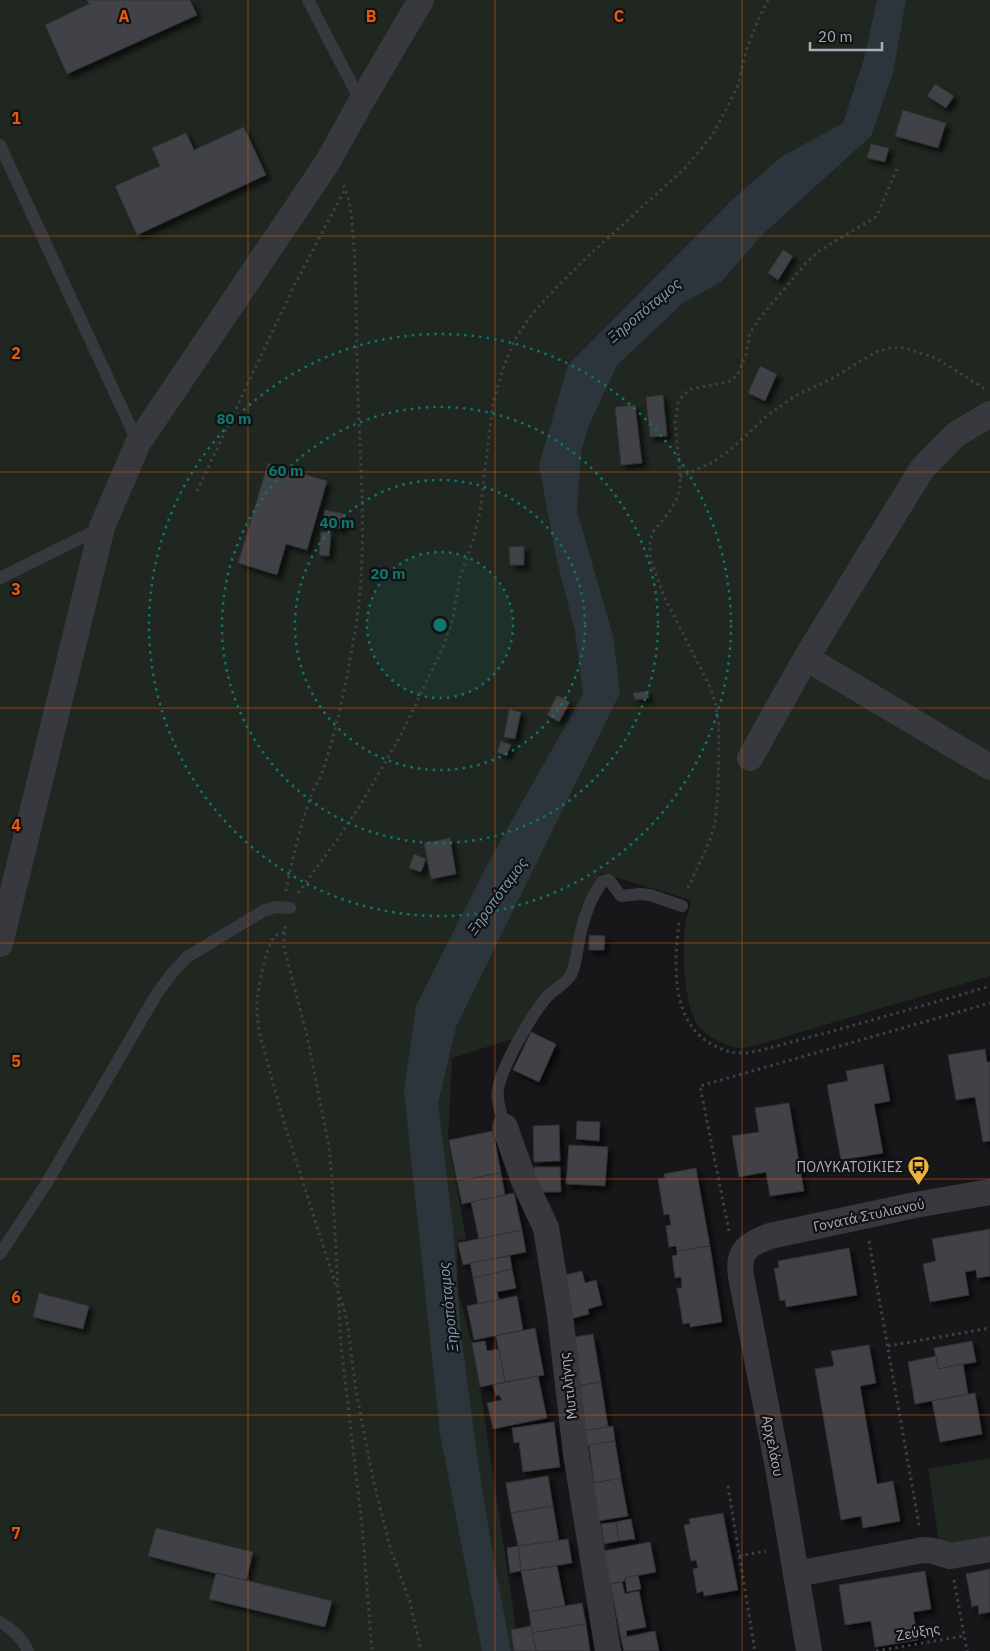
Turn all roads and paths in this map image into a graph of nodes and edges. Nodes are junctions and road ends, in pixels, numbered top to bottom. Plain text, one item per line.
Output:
1 (308, 0) edge
2 (421, 0) edge
3 (768, 0) edge
4 (361, 102) junction
5 (0, 145) edge
6 (328, 164) junction
7 (897, 169) dead end
8 (345, 189) junction
9 (990, 392) edge
10 (990, 414) edge
11 (138, 443) junction
12 (680, 477) junction
13 (197, 491) dead end
14 (102, 527) junction
15 (0, 578) edge
16 (806, 658) junction
17 (750, 758) dead end
18 (990, 767) edge
19 (682, 906) junction
20 (287, 908) junction
21 (284, 932) junction
22 (0, 944) edge
23 (990, 986) edge
24 (990, 1003) edge
25 (506, 1127) joint
26 (990, 1192) edge
27 (865, 1216) junction
28 (746, 1250) junction
29 (0, 1254) edge
30 (338, 1293) junction
31 (990, 1328) edge
32 (888, 1346) junction
33 (728, 1486) dead end
34 (990, 1549) edge
35 (923, 1550) junction
36 (761, 1552) dead end
37 (740, 1556) junction
38 (950, 1556) junction
39 (796, 1574) junction
40 (0, 1622) edge
41 (964, 1636) junction
42 (28, 1651) edge
43 (372, 1651) edge
44 (421, 1651) edge
45 (608, 1651) edge
46 (755, 1651) edge
47 (809, 1651) edge
48 (876, 1651) edge
49 (967, 1651) edge

1 - 4 lane
2 - 4 street
3 - 20 path
4 - 6 street
5 - 11 lane
6 - 8 path
6 - 11 street
7 - 12 path
8 - 13 path
8 - 20 path
9 - 12 path
10 - 16 street
11 - 14 street
12 - 19 path
14 - 15 lane
14 - 22 street
16 - 17 street
16 - 18 street
19 - 23 path
19 - 25 lane
20 - 21 path
20 - 29 lane
21 - 30 path
21 - 30 path
24 - 28 path
25 - 45 street, Μυτιλήνης
26 - 27 street, Γονατά Στυλιανού
27 - 28 street, Γονατά Στυλιανού
27 - 32 path
28 - 39 street, Αρχελάου
30 - 43 path
30 - 44 path
31 - 32 path
32 - 35 path
33 - 37 path
34 - 38 street
35 - 38 street
35 - 39 street
36 - 37 path
37 - 46 path
38 - 41 path
39 - 47 street, Αρχελάου
40 - 42 lane
41 - 48 path, Ζεύξης
41 - 49 path

